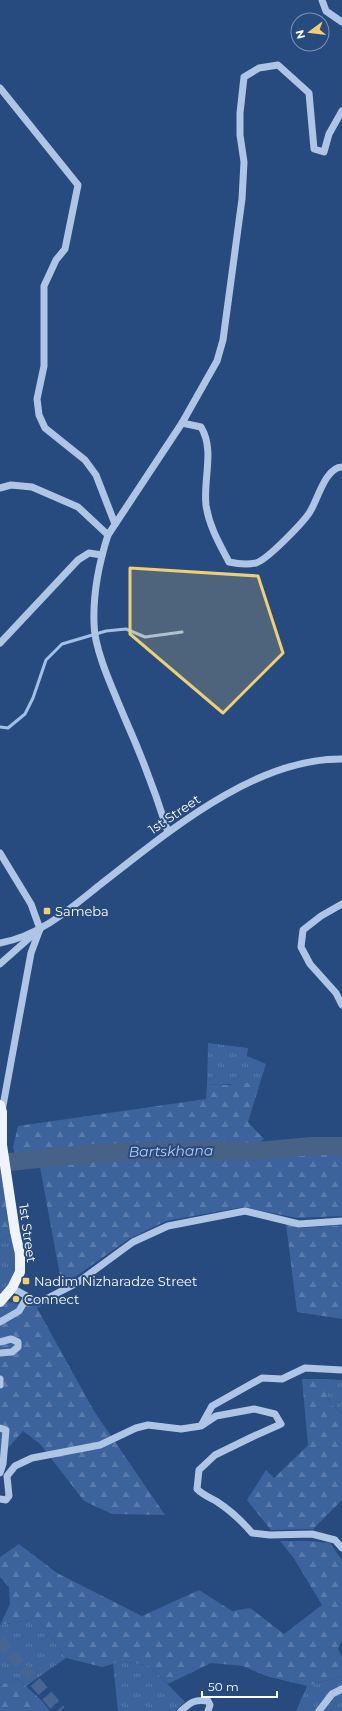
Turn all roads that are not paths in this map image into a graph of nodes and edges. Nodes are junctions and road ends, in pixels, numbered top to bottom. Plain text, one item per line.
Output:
1 (322, 0) edge
2 (342, 22) edge
3 (0, 88) edge
4 (342, 111) edge
5 (182, 423) junction
6 (342, 467) edge
7 (0, 488) edge
8 (115, 524) junction
9 (108, 536) junction
10 (102, 555) junction
11 (0, 643) edge
12 (339, 759) edge
13 (342, 766) edge
14 (168, 832) junction
15 (0, 853) edge
16 (342, 904) edge
17 (40, 929) junction
18 (0, 943) edge
19 (0, 964) edge
20 (342, 1005) edge
21 (1, 1108) edge
22 (342, 1222) edge
23 (12, 1288) junction
24 (27, 1297) junction
25 (0, 1302) edge
26 (0, 1322) edge
27 (0, 1342) edge
28 (0, 1354) edge
29 (342, 1370) edge
30 (0, 1379) edge
31 (0, 1385) edge
32 (201, 1426) junction
33 (0, 1428) edge
34 (0, 1473) edge
35 (0, 1499) edge
36 (342, 1548) edge
37 (342, 1689) edge
38 (181, 1711) edge
39 (208, 1711) edge
40 (319, 1711) edge

1 - 2 street
3 - 8 street
4 - 5 street
5 - 6 street
5 - 8 street
7 - 9 street
8 - 9 street
9 - 10 street
10 - 11 street
10 - 14 street
12 - 13 street
12 - 14 street, 1st Street
14 - 17 street, 1st Street
15 - 17 street
16 - 20 street
17 - 18 street
17 - 19 street
17 - 21 street
21 - 23 main road, 1st Street
22 - 24 street
23 - 24 street
23 - 25 main road, 1st Street
24 - 26 street
27 - 28 street
29 - 32 street
30 - 31 street
32 - 35 street
32 - 36 street
33 - 34 street
37 - 40 street
38 - 39 street

